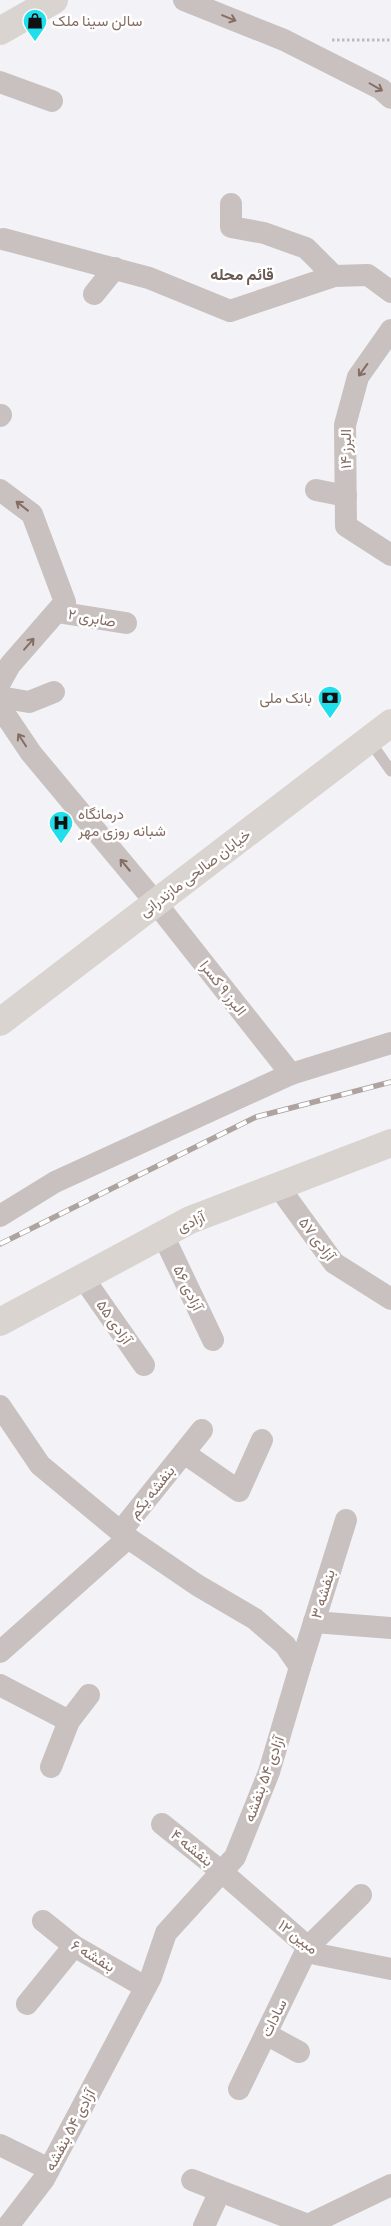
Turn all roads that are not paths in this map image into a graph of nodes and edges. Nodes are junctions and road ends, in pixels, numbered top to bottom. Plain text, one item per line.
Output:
1 (54, 0) edge
2 (184, 0) edge
3 (0, 30) edge
4 (0, 82) edge
5 (391, 98) edge
6 (52, 101) dead end
7 (231, 204) dead end
8 (3, 240) dead end
9 (115, 268) junction
10 (334, 276) junction
11 (391, 292) edge
12 (94, 294) dead end
13 (391, 330) edge
14 (0, 490) edge
15 (316, 490) dead end
16 (346, 496) junction
17 (391, 555) edge
18 (57, 612) junction
19 (126, 624) dead end
20 (0, 683) edge
21 (54, 692) dead end
22 (0, 697) edge
23 (0, 706) edge
24 (391, 723) edge
25 (369, 740) junction
26 (391, 772) edge
27 (156, 902) junction
28 (0, 1022) edge
29 (391, 1043) edge
30 (291, 1074) junction
31 (391, 1143) edge
32 (278, 1186) junction
33 (0, 1216) edge
34 (163, 1235) junction
35 (84, 1279) junction
36 (391, 1299) edge
37 (0, 1322) edge
38 (214, 1340) dead end
39 (144, 1365) dead end
40 (0, 1406) edge
41 (202, 1430) dead end
42 (262, 1440) dead end
43 (184, 1453) junction
44 (346, 1520) dead end
45 (124, 1535) junction
46 (314, 1622) junction
47 (391, 1628) edge
48 (0, 1652) edge
49 (300, 1667) junction
50 (0, 1685) edge
51 (89, 1695) dead end
52 (69, 1721) junction
53 (51, 1767) dead end
54 (162, 1824) dead end
55 (222, 1872) junction
56 (361, 1895) dead end
57 (43, 1921) dead end
58 (74, 1946) junction
59 (308, 1947) junction
60 (391, 1969) edge
61 (146, 1987) junction
62 (26, 2004) dead end
63 (266, 2034) junction
64 (299, 2052) dead end
65 (239, 2089) dead end
66 (0, 2145) edge
67 (50, 2169) junction
68 (192, 2180) dead end
69 (391, 2185) edge
70 (220, 2191) junction
71 (8, 2226) edge
72 (204, 2226) edge

1 - 3 main road
2 -> 5 street
4 - 6 street
7 - 10 street
8 - 9 street
9 - 10 street
9 - 12 street
10 - 11 street
13 -> 16 street, البرز ۱۴
18 -> 14 street
15 - 16 street
16 - 17 street, البرز ۱۴
18 - 19 street, صابری ۲
20 -> 18 street
21 - 22 street
27 -> 23 street, البرز ۹ کسرا
24 - 25 main road, خیابان صالحی مازندرانی
25 - 26 lane
25 - 27 main road, خیابان صالحی مازندرانی
27 - 28 main road, خیابان صالحی مازندرانی
27 - 30 street, البرز ۹ کسرا
29 - 30 street
30 - 33 street
31 - 32 main road, آزادی
32 - 34 main road, آزادی
32 - 36 street, آزادی ۵۷
34 - 35 main road, آزادی
34 - 38 street, آزادی ۵۶
35 - 37 main road, آزادی
35 - 39 street, آزادی ۵۵
40 - 45 street
41 - 43 street, بنفشه یکم
42 - 43 street, بنفشه یکم
43 - 45 street, بنفشه یکم
44 - 46 street, بنفشه ۳
45 - 48 street, بنفشه یکم
45 - 49 street
46 - 47 street
46 - 49 street, بنفشه ۳
49 - 55 street, آزادی ۵۴ بنفشه
50 - 52 street
51 - 52 street
52 - 53 street
54 - 55 street, بنفشه ۴
55 - 59 street, مبین ۱۲
55 - 61 street, آزادی ۵۴ بنفشه
56 - 59 street, سادات
57 - 58 street, بنفشه ۶
58 - 61 street, بنفشه ۶
58 - 62 street
59 - 60 street, مبین ۱۲
59 - 63 street, سادات
61 - 67 street, آزادی ۵۴ بنفشه
63 - 64 street
63 - 65 street, سادات
66 - 67 street
67 - 71 street, آزادی ۵۴ بنفشه
68 - 70 street
69 - 70 street
70 - 72 street

